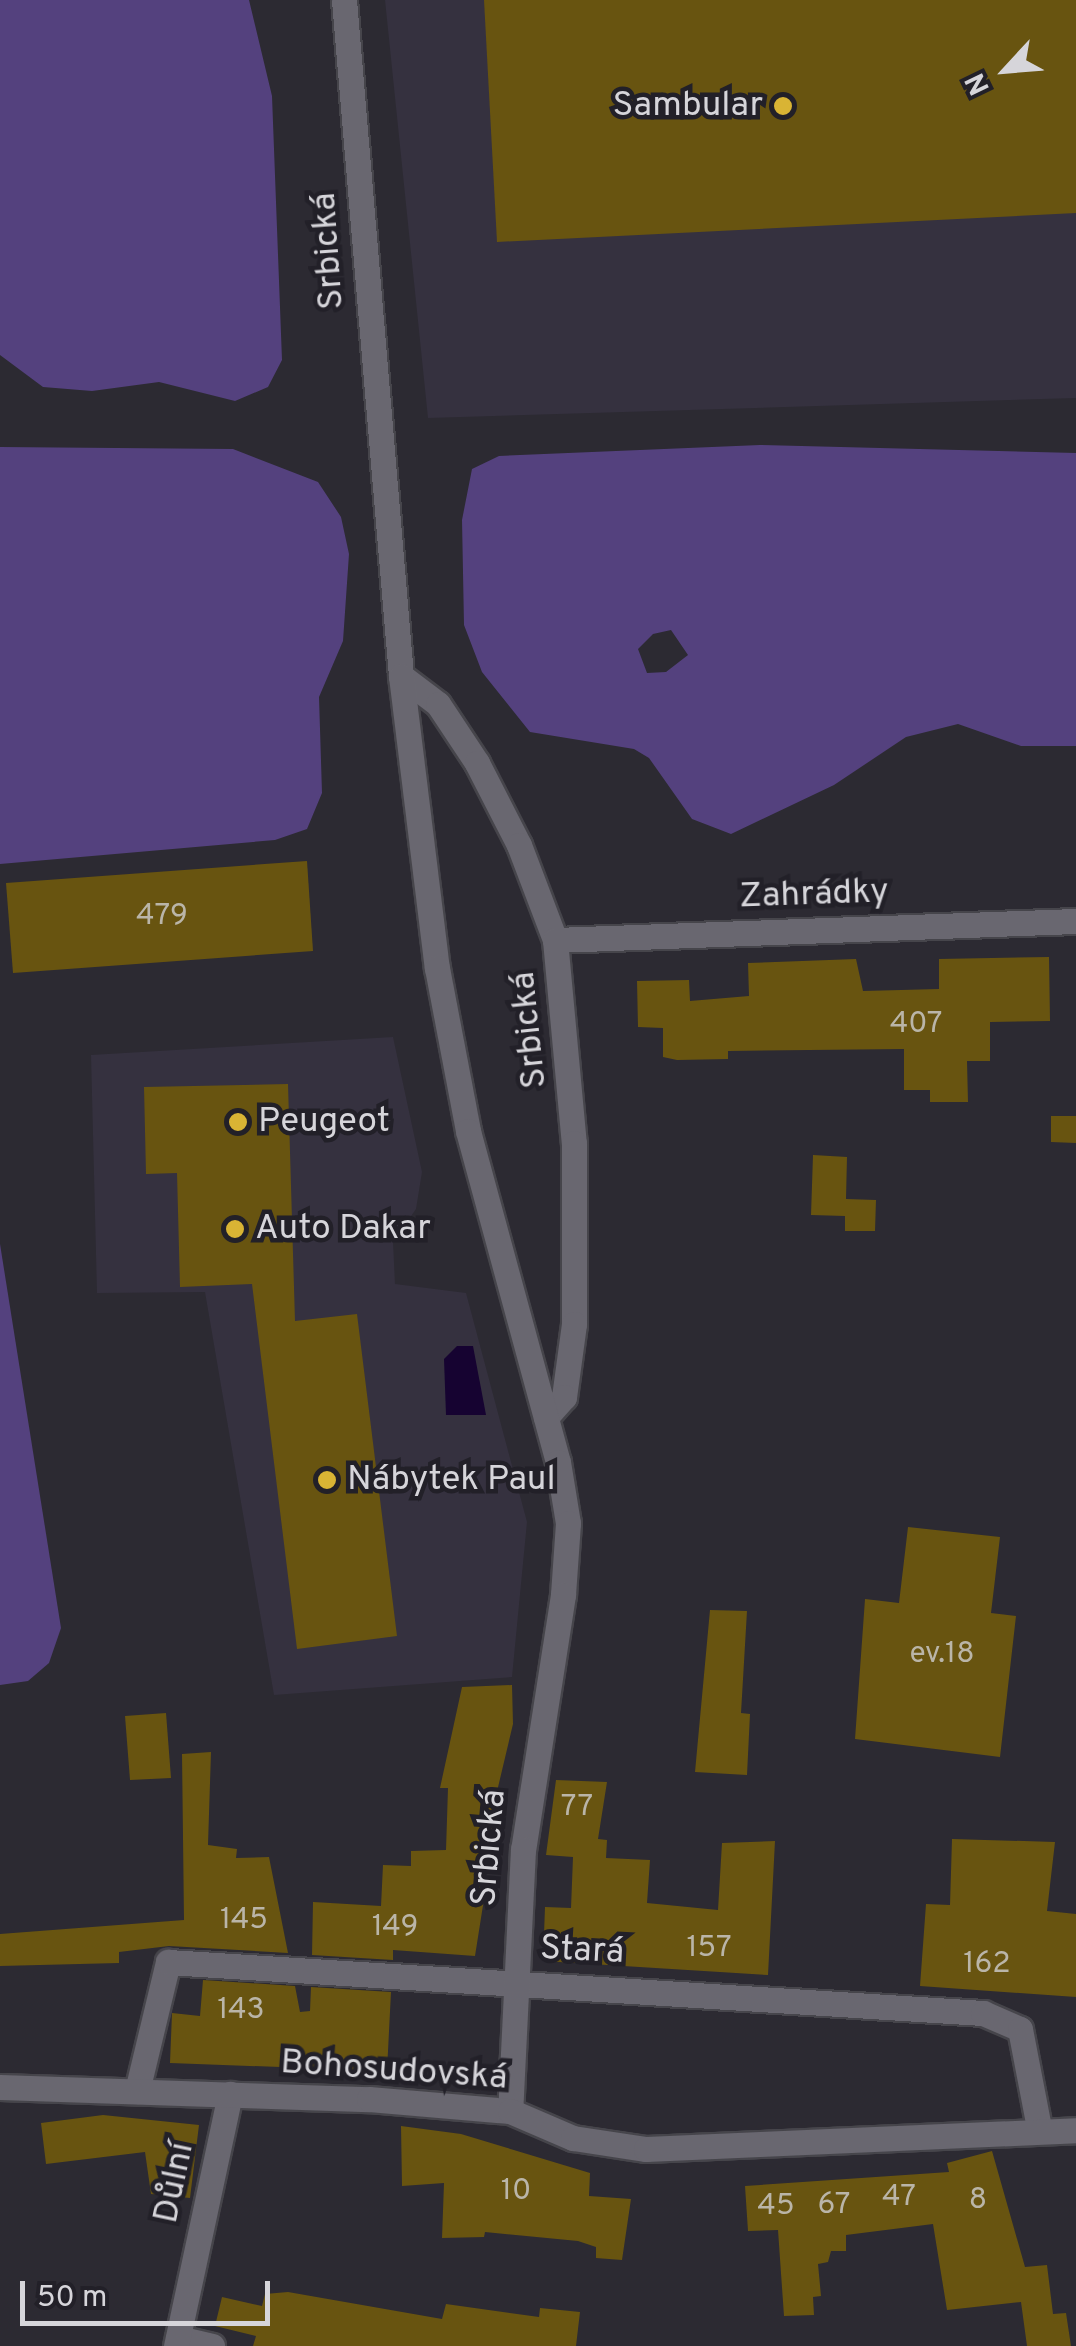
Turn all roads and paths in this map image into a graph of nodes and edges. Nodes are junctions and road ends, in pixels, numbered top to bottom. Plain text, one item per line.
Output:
1 (344, 0) edge
2 (402, 676) junction
3 (1076, 921) edge
4 (556, 940) junction
5 (546, 1416) junction
6 (516, 1984) junction
7 (0, 2086) edge
8 (137, 2091) junction
9 (230, 2094) junction
10 (510, 2110) junction
11 (1039, 2128) junction
12 (1076, 2130) edge
13 (176, 2342) edge
14 (212, 2346) edge

1 - 2 street, Srbická
2 - 4 street, Srbická
2 - 5 street, Srbická
3 - 4 street, Zahrádky
4 - 5 street, Srbická
5 - 6 street, Srbická
6 - 8 street, Stará
6 - 10 street, Srbická
6 - 11 street, Stará
7 - 8 street, Bohosudovská
8 - 9 street, Bohosudovská
9 - 10 street, Bohosudovská
9 - 13 street, Důlní
10 - 11 street, Bohosudovská
11 - 12 street, Bohosudovská
13 - 14 street

